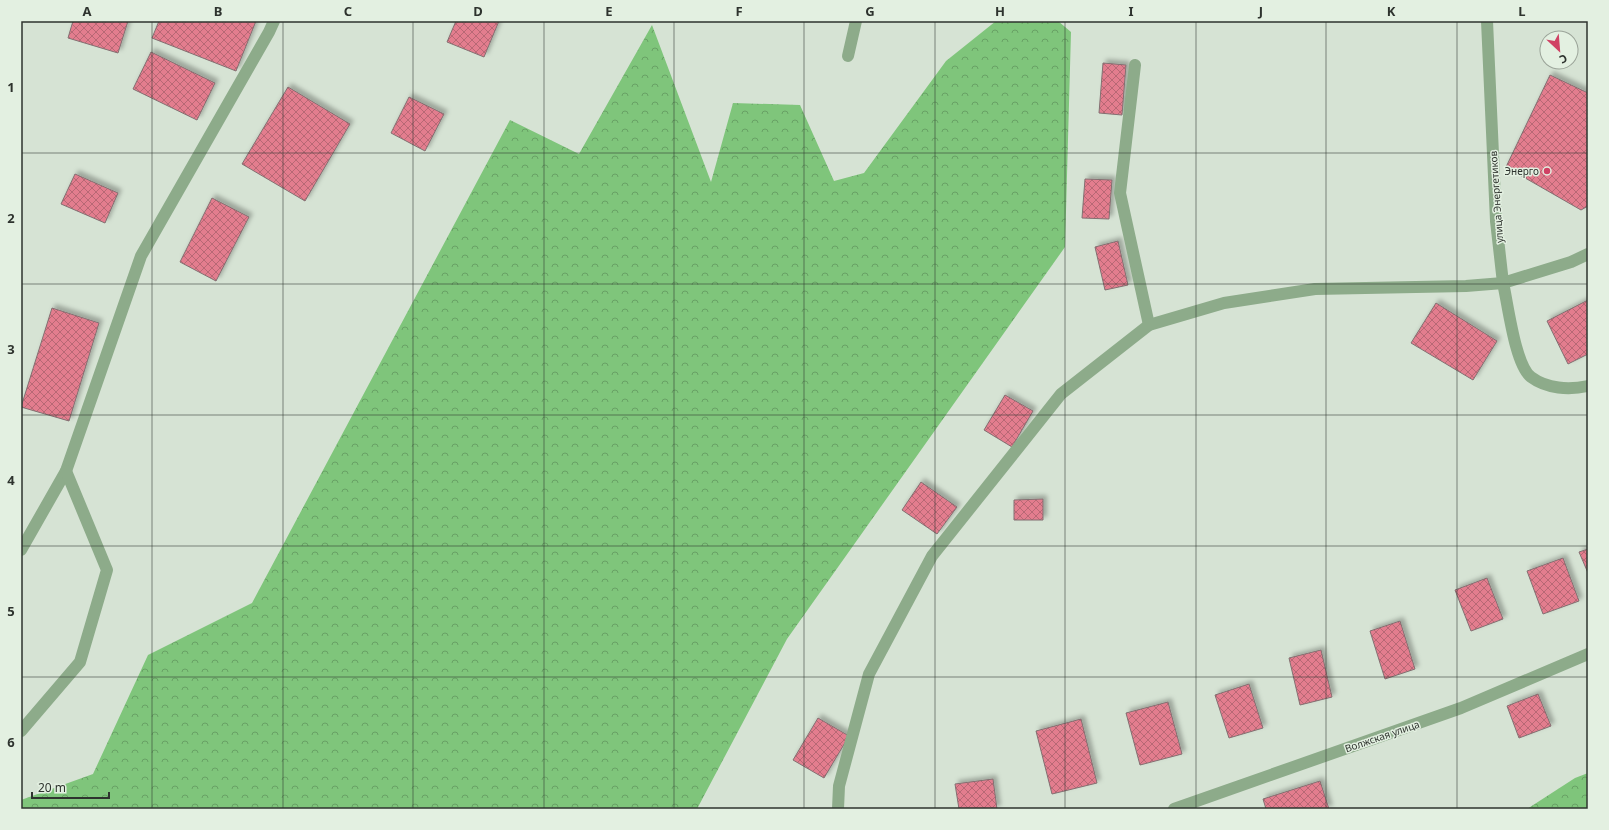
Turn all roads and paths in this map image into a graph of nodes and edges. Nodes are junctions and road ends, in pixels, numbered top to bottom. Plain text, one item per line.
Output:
1 (274, 21) edge
2 (856, 21) edge
3 (1487, 21) edge
4 (848, 56) dead end
5 (1135, 65) dead end
6 (1588, 254) edge
7 (1503, 283) junction
8 (1149, 325) junction
9 (1588, 386) edge
10 (66, 471) junction
11 (21, 550) edge
12 (1588, 654) edge
13 (21, 731) edge
14 (838, 809) edge
15 (1174, 809) edge

1 - 10 street
2 - 4 street
3 - 7 street, улица Энергетиков
5 - 8 street
6 - 7 street
7 - 8 street
7 - 9 street, улица Энергетиков
8 - 14 street
10 - 11 street
10 - 13 street
12 - 15 street, Волжская улица

